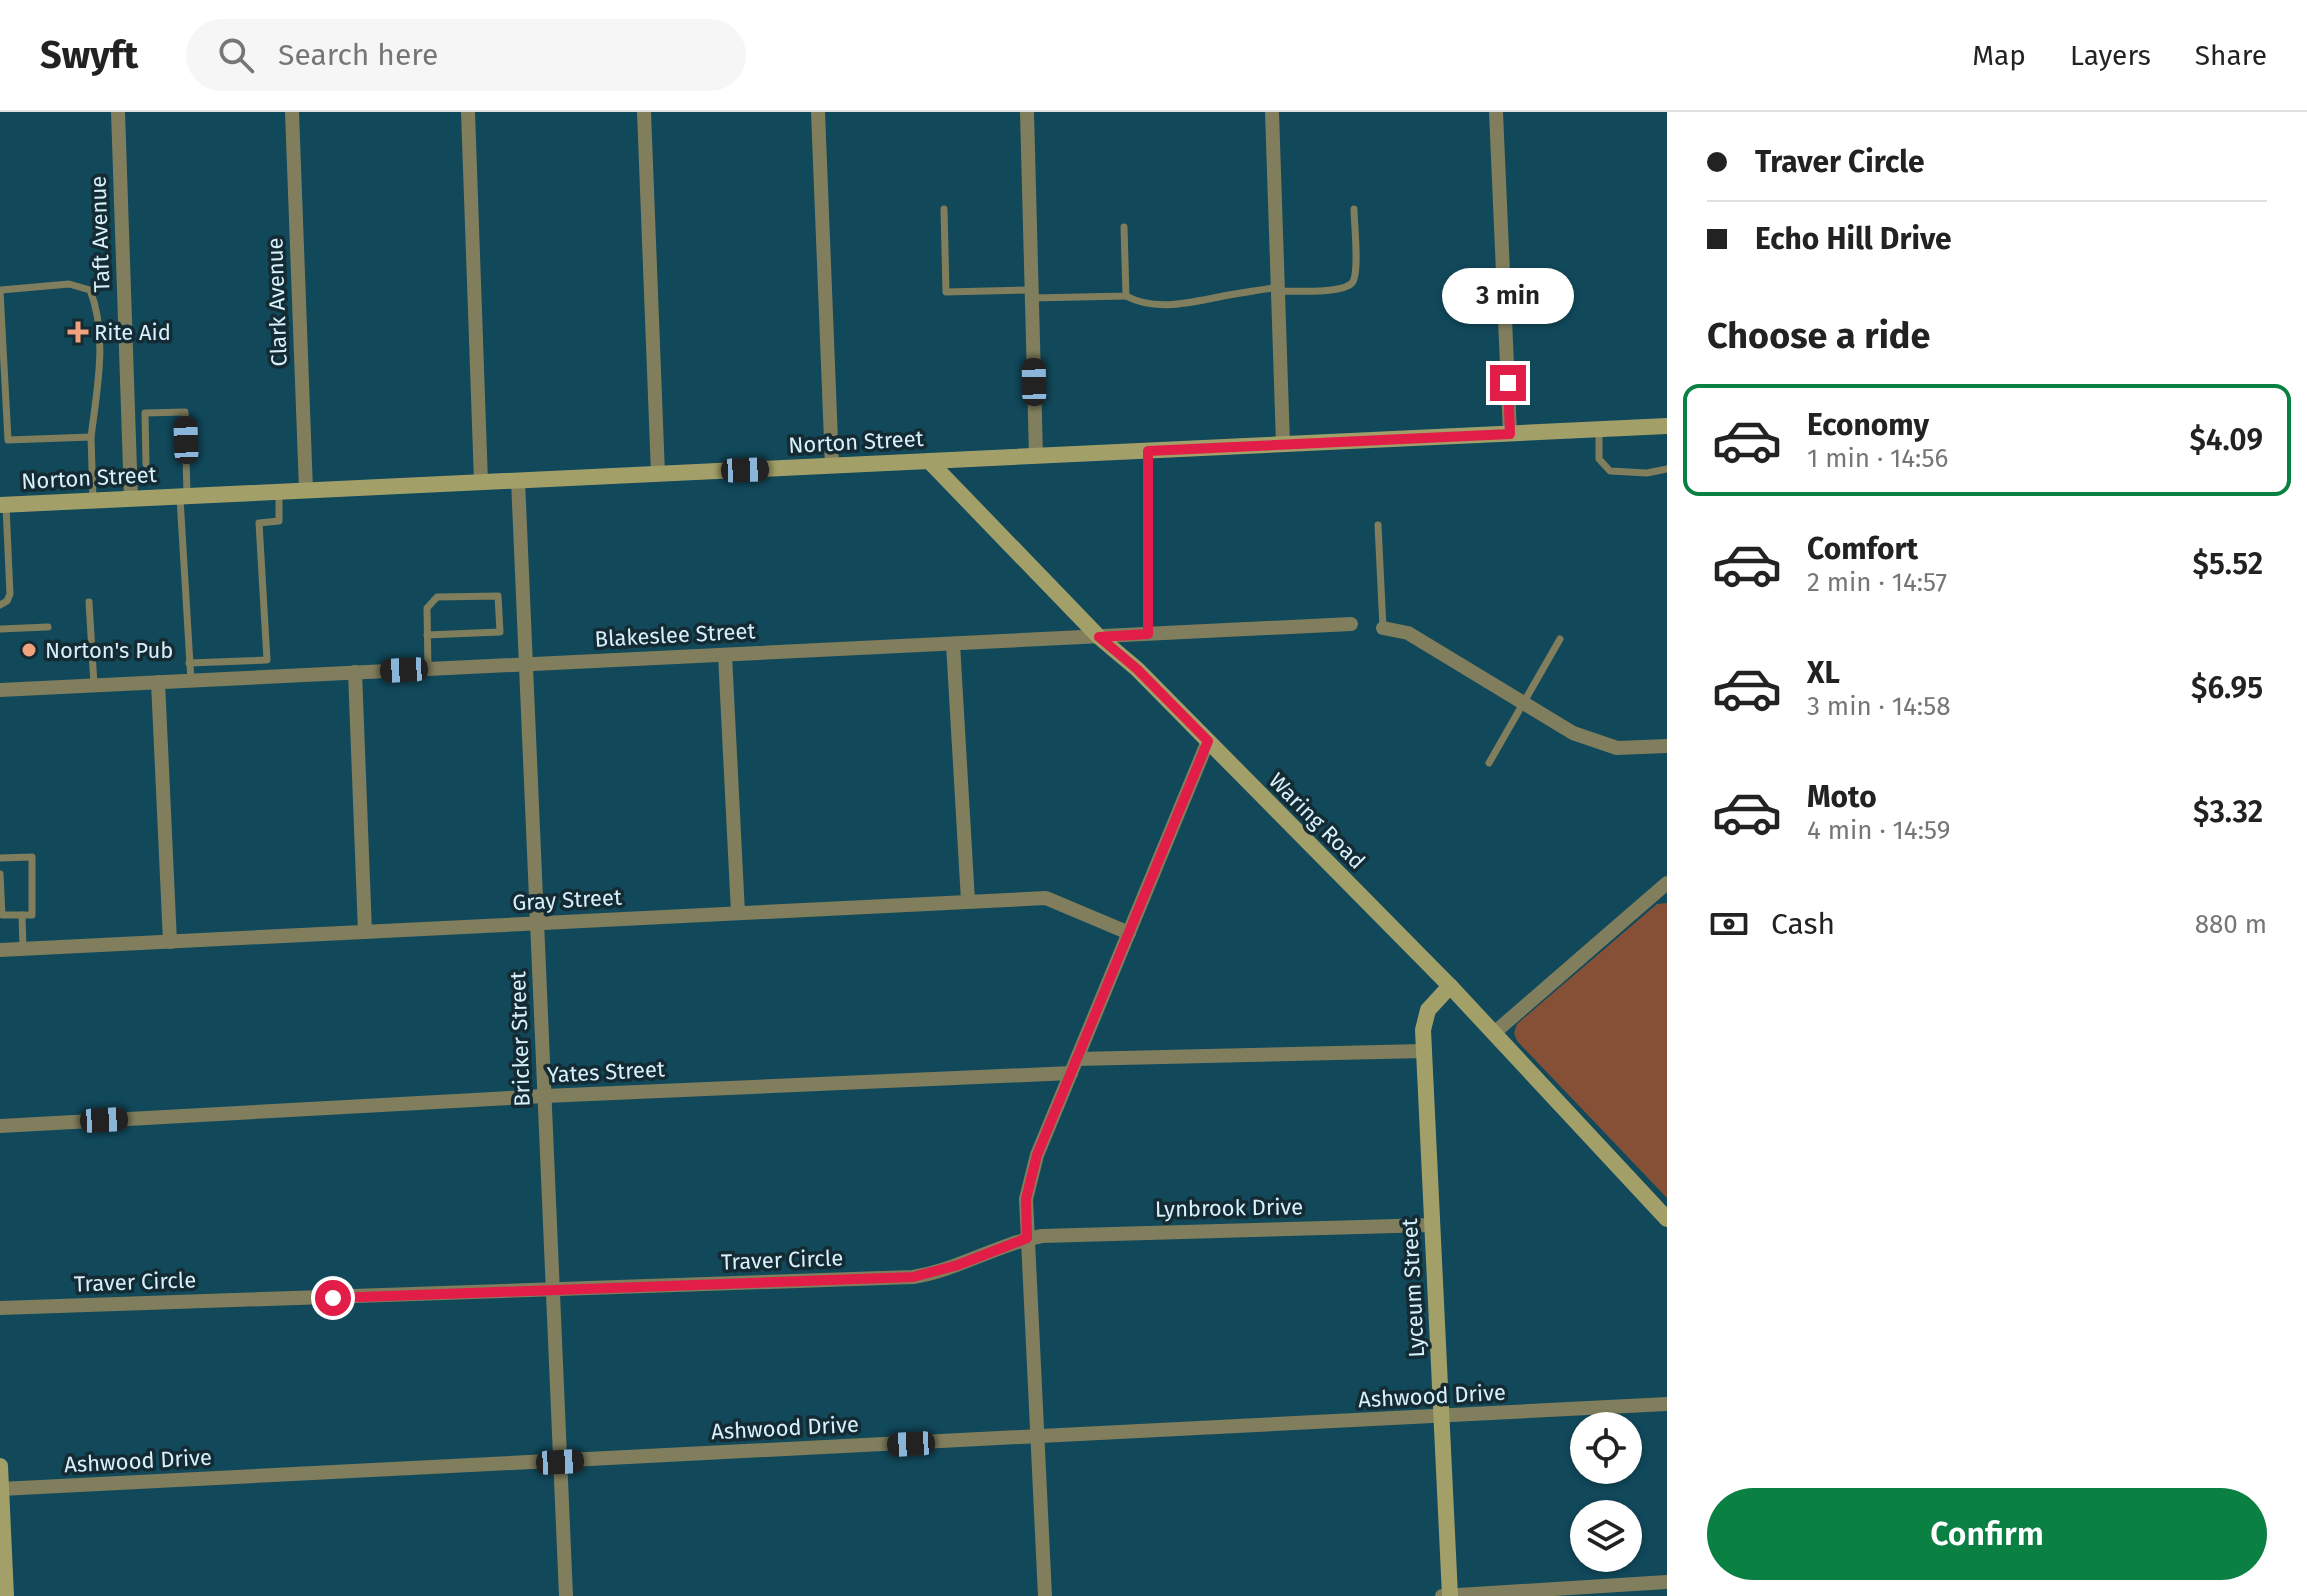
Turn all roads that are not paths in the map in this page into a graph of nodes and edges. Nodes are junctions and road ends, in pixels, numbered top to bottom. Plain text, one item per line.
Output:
1 (118, 112) edge
2 (292, 112) edge
3 (468, 112) edge
4 (644, 112) edge
5 (818, 112) edge
6 (1027, 112) edge
7 (1272, 112) edge
8 (1496, 112) edge
9 (944, 209) dead end
10 (1354, 209) dead end
11 (1124, 227) dead end
12 (1278, 289) junction
13 (0, 290) edge
14 (1032, 294) junction
15 (1126, 296) junction
16 (128, 413) junction
17 (145, 413) junction
18 (1667, 426) edge
19 (1599, 429) junction
20 (1510, 434) junction
21 (91, 437) junction
22 (1283, 444) junction
23 (1148, 451) junction
24 (1036, 456) junction
25 (929, 461) junction
26 (146, 464) dead end
27 (832, 466) junction
28 (1667, 469) edge
29 (658, 474) junction
30 (518, 480) junction
31 (481, 482) junction
32 (306, 490) junction
33 (279, 491) junction
34 (184, 496) junction
35 (131, 499) junction
36 (93, 500) junction
37 (3, 504) edge
38 (1378, 525) dead end
39 (89, 602) dead end
40 (0, 605) edge
41 (1351, 624) dead end
42 (48, 627) dead end
43 (1383, 628) joint
44 (0, 629) edge
45 (1148, 634) junction
46 (427, 635) junction
47 (1099, 637) junction
48 (1560, 639) dead end
49 (953, 644) junction
50 (725, 655) junction
51 (189, 663) junction
52 (526, 664) junction
53 (428, 669) junction
54 (355, 672) junction
55 (191, 681) junction
56 (158, 682) junction
57 (94, 685) junction
58 (0, 690) edge
59 (1524, 705) junction
60 (1208, 741) junction
61 (1667, 746) edge
62 (1489, 763) dead end
63 (0, 858) edge
64 (2, 876) edge
65 (1667, 883) edge
66 (4, 894) edge
67 (968, 901) junction
68 (1, 905) edge
69 (738, 913) junction
70 (22, 915) junction
71 (537, 924) junction
72 (365, 932) junction
73 (1129, 933) junction
74 (170, 942) junction
75 (23, 949) junction
76 (0, 950) edge
77 (1450, 986) junction
78 (1494, 1033) junction
79 (1424, 1051) junction
80 (1074, 1066) junction
81 (545, 1096) junction
82 (0, 1126) edge
83 (1667, 1219) edge
84 (1432, 1225) junction
85 (1027, 1238) junction
86 (553, 1291) junction
87 (0, 1308) edge
88 (1667, 1404) edge
89 (1441, 1418) junction
90 (1039, 1438) junction
91 (560, 1462) junction
92 (0, 1468) edge
93 (1, 1489) edge
94 (1667, 1582) edge
95 (6, 1596) edge
96 (566, 1596) edge
97 (1045, 1596) edge
98 (1442, 1596) edge
99 (1450, 1596) edge

1 - 16 street, Taft Avenue
2 - 32 street, Clark Avenue
3 - 31 street
4 - 29 street
5 - 27 street
6 - 14 street
7 - 12 street
8 - 20 street
9 - 14 lane
10 - 12 lane
11 - 15 lane
12 - 15 lane
12 - 22 street
13 - 21 lane
13 - 21 lane
14 - 15 lane
14 - 24 street
16 - 17 lane
16 - 35 street, Taft Avenue
17 - 26 lane
17 - 34 lane
18 - 19 main road, Norton Street
19 - 20 main road, Norton Street
19 - 28 lane
20 - 22 main road, Norton Street
21 - 36 lane
22 - 23 main road, Norton Street
23 - 24 main road, Norton Street
23 - 45 lane
24 - 25 main road, Norton Street
25 - 27 main road, Norton Street
25 - 47 main road, Waring Road
27 - 29 main road, Norton Street
29 - 30 main road, Norton Street
30 - 31 main road, Norton Street
30 - 52 street, Bricker Street
31 - 32 main road, Norton Street
32 - 33 main road, Norton Street
33 - 34 main road, Norton Street
33 - 51 lane
34 - 35 main road, Norton Street
34 - 51 lane
35 - 36 main road, Norton Street
36 - 37 main road, Norton Street
37 - 40 lane
38 - 43 lane
39 - 57 lane
41 - 45 street, Blakeslee Street
42 - 44 lane
43 - 59 street
45 - 47 street, Blakeslee Street
46 - 46 lane
46 - 53 lane
47 - 49 street, Blakeslee Street
47 - 60 main road, Waring Road
48 - 59 lane
49 - 50 street, Blakeslee Street
49 - 67 street
50 - 52 street, Blakeslee Street
50 - 69 street
51 - 55 lane
52 - 53 street, Blakeslee Street
52 - 71 street, Bricker Street
53 - 54 street, Blakeslee Street
54 - 55 street, Blakeslee Street
54 - 72 street
55 - 56 street, Blakeslee Street
56 - 57 street, Blakeslee Street
56 - 74 street
57 - 58 street, Blakeslee Street
59 - 61 street
59 - 62 lane
60 - 73 street
60 - 77 main road, Waring Road
63 - 70 lane
64 - 66 lane
65 - 78 street
66 - 68 lane
67 - 69 street, Gray Street
67 - 73 street, Gray Street
68 - 70 lane
69 - 71 street, Gray Street
70 - 75 lane
71 - 72 street, Gray Street
71 - 81 street, Bricker Street
72 - 74 street, Gray Street
73 - 80 street
74 - 75 street, Gray Street
75 - 76 street, Gray Street
77 - 78 main road, Waring Road
77 - 79 main road, Lyceum Street
78 - 83 main road, Waring Road
79 - 80 street, Yates Street
79 - 84 main road, Lyceum Street
80 - 81 street, Yates Street
80 - 85 street
81 - 82 street, Yates Street
81 - 86 street, Bricker Street
84 - 85 street, Lynbrook Drive
84 - 89 main road, Lyceum Street
85 - 86 street, Traver Circle
85 - 90 street
86 - 87 street, Traver Circle
86 - 91 street, Bricker Street
88 - 89 street, Ashwood Drive
89 - 90 street, Ashwood Drive
89 - 99 main road, Lyceum Street
90 - 91 street, Ashwood Drive
90 - 97 street
91 - 93 street, Ashwood Drive
91 - 96 street, Bricker Street
92 - 93 main road
93 - 95 main road
94 - 99 street
98 - 99 street

